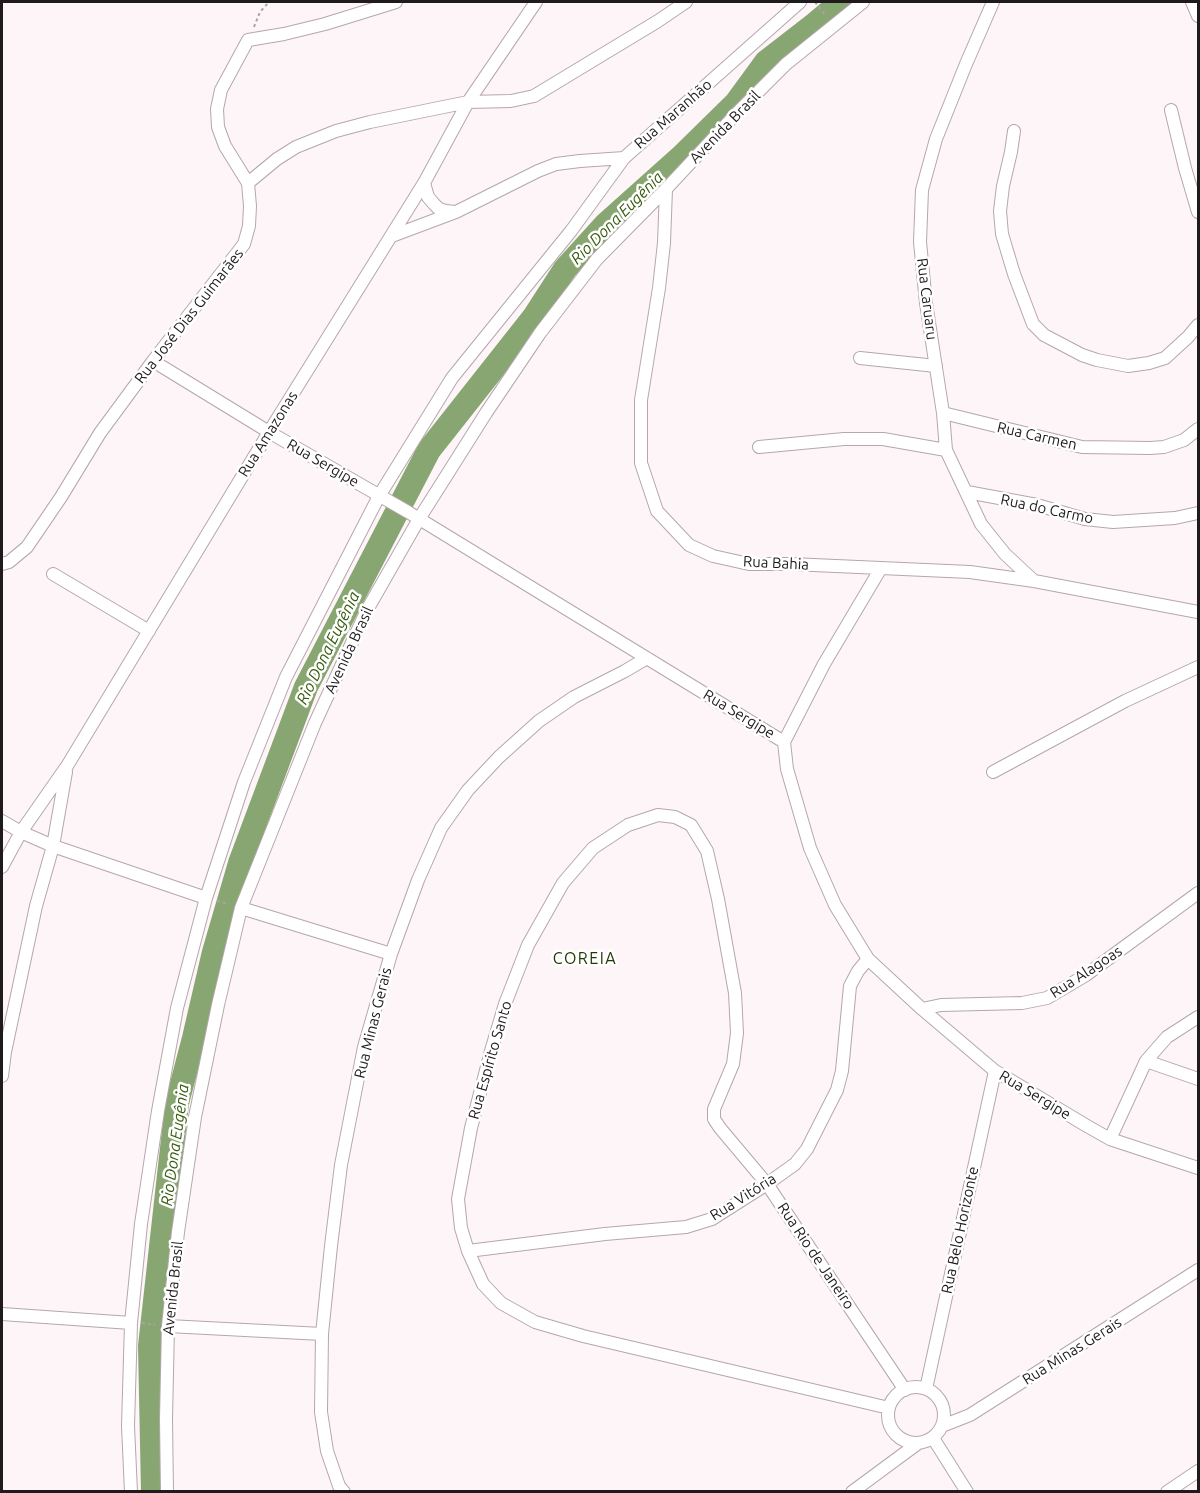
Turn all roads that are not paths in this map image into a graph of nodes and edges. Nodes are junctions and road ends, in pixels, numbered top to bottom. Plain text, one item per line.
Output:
1 (396, 2) edge
2 (536, 2) edge
3 (686, 2) edge
4 (800, 2) edge
5 (863, 2) edge
6 (993, 2) edge
7 (1192, 2) edge
8 (1198, 16) edge
9 (468, 102) junction
10 (1171, 110) dead end
11 (1014, 131) dead end
12 (624, 158) junction
13 (248, 183) junction
14 (424, 183) junction
15 (666, 189) junction
16 (456, 212) junction
17 (1198, 212) edge
18 (392, 236) junction
19 (1198, 325) edge
20 (860, 358) dead end
21 (153, 361) junction
22 (936, 366) junction
23 (943, 413) junction
24 (1198, 429) edge
25 (269, 432) junction
26 (759, 447) dead end
27 (946, 450) junction
28 (966, 492) junction
29 (382, 498) junction
30 (1198, 513) edge
31 (414, 516) junction
32 (2, 564) edge
33 (881, 568) junction
34 (53, 574) dead end
35 (1034, 581) junction
36 (1198, 612) edge
37 (149, 631) junction
38 (647, 658) junction
39 (1198, 667) edge
40 (784, 742) junction
41 (67, 766) junction
42 (993, 772) dead end
43 (2, 821) edge
44 (21, 832) junction
45 (52, 846) junction
46 (2, 867) edge
47 (1198, 893) edge
48 (210, 899) junction
49 (237, 907) junction
50 (391, 954) junction
51 (868, 959) junction
52 (922, 1009) junction
53 (1198, 1017) edge
54 (1146, 1061) junction
55 (995, 1071) junction
56 (2, 1076) edge
57 (1198, 1079) edge
58 (720, 1128) joint
59 (1110, 1138) junction
60 (1198, 1168) edge
61 (767, 1184) junction
62 (468, 1251) junction
63 (1198, 1270) edge
64 (2, 1314) edge
65 (135, 1323) junction
66 (164, 1325) junction
67 (322, 1334) junction
68 (905, 1389) junction
69 (926, 1389) junction
70 (889, 1408) junction
71 (942, 1426) junction
72 (933, 1438) junction
73 (917, 1444) junction
74 (1198, 1471) edge
75 (130, 1491) edge
76 (167, 1491) edge
77 (344, 1491) edge
78 (852, 1491) edge
79 (967, 1491) edge
80 (1167, 1491) edge

1 - 13 street
2 - 9 street, Rua Amazonas
3 - 9 street
4 - 12 street, Rua Maranhão
5 - 15 street, Avenida Brasil
6 - 22 street, Rua Caruaru
7 - 8 street
9 - 13 street
9 - 14 street, Rua Amazonas
10 - 17 street
11 - 19 street
12 - 16 street, Rua Maranhão
12 - 29 street
13 - 21 street, Rua José Dias Guimarães
14 - 16 street
14 - 18 street, Rua Amazonas
15 - 31 street, Avenida Brasil
15 - 33 street, Rua Bahia
16 - 18 street, Rua Maranhão
18 - 25 street, Rua Amazonas
20 - 22 street
21 - 25 street, Rua Sergipe
21 - 32 street, Rua José Dias Guimarães
22 - 23 street, Rua Caruaru
23 - 24 street, Rua Carmen
23 - 27 street, Rua Caruaru
25 - 29 street, Rua Sergipe
25 - 37 street, Rua Amazonas
26 - 27 street
27 - 28 street, Rua Caruaru
28 - 30 street, Rua do Carmo
28 - 35 street, Rua Caruaru
29 - 31 street, Rua Sergipe
29 - 48 street
31 - 38 street, Rua Sergipe
31 - 49 street, Avenida Brasil
33 - 35 street, Rua Bahia
33 - 40 street
34 - 37 street
35 - 36 street, Rua Bahia
37 - 41 street, Rua Amazonas
38 - 40 street, Rua Sergipe
38 - 50 street, Rua Minas Gerais
39 - 42 street
40 - 51 street, Rua Sergipe
41 - 44 street, Rua Amazonas
41 - 45 street
43 - 44 street
44 - 45 street
44 - 46 street, Rua Amazonas
45 - 48 street
45 - 56 street
47 - 52 street, Rua Alagoas
48 - 65 street
49 - 50 street
49 - 66 street, Avenida Brasil
50 - 67 street, Rua Minas Gerais
51 - 52 street, Rua Sergipe
51 - 61 street, Rua Vitória
52 - 55 street, Rua Sergipe
53 - 54 street
54 - 57 street
54 - 59 street
55 - 59 street, Rua Sergipe
55 - 69 street, Rua Belo Horizonte
58 - 61 street, Rua Rio de Janeiro
58 - 62 street, Rua Espírito Santo
59 - 60 street, Rua Sergipe
61 - 62 street, Rua Vitória
61 - 68 street, Rua Rio de Janeiro
62 - 70 street, Rua Espírito Santo
63 - 71 street, Rua Minas Gerais
64 - 65 street
65 - 75 street
66 - 67 street
66 - 76 street, Avenida Brasil
67 - 77 street, Rua Minas Gerais
68 - 69 street
68 - 70 street
69 - 71 street
70 - 73 street
71 - 72 street
72 - 73 street
72 - 79 street
73 - 78 street
74 - 80 street

